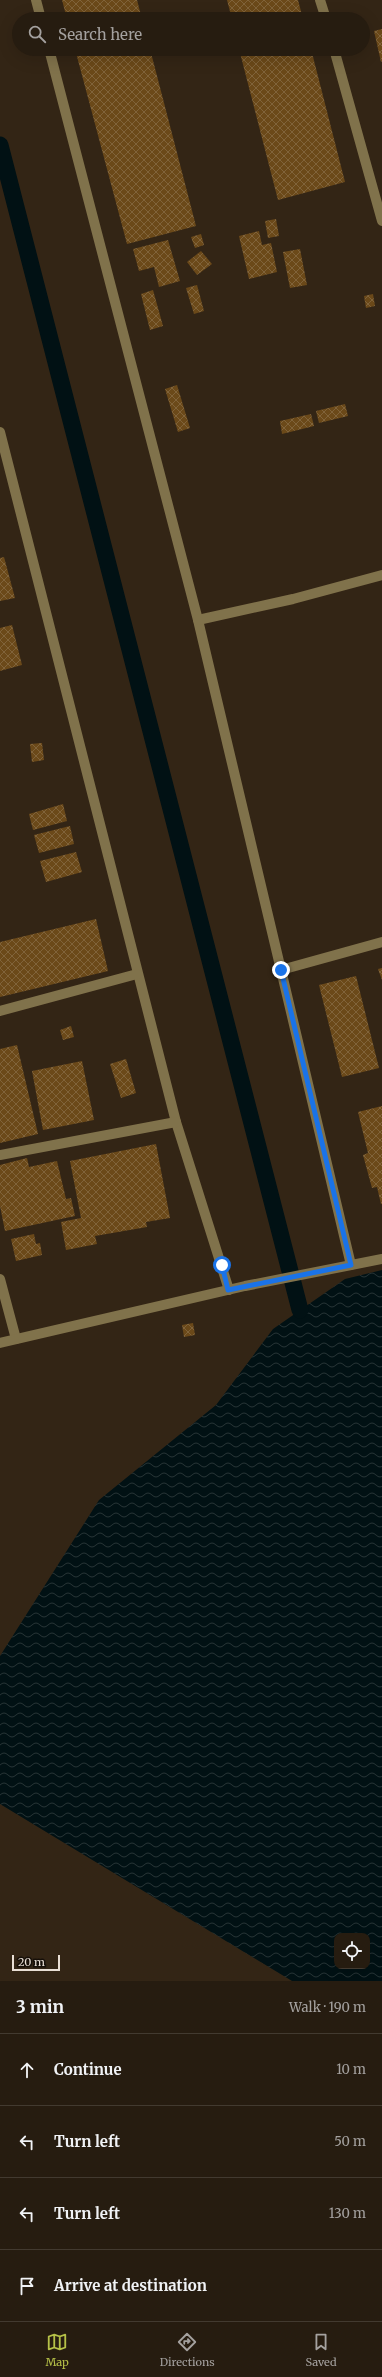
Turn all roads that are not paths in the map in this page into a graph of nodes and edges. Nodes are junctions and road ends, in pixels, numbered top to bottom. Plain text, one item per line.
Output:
1 (36, 0) edge
2 (320, 0) edge
3 (39, 12) edge
4 (324, 12) edge
5 (51, 56) edge
6 (336, 56) edge
7 (382, 221) edge
8 (0, 432) edge
9 (382, 575) edge
10 (198, 620) junction
11 (382, 942) edge
12 (281, 970) junction
13 (137, 974) junction
14 (0, 1011) edge
15 (176, 1122) junction
16 (0, 1155) edge
17 (382, 1259) edge
18 (351, 1265) junction
19 (0, 1279) edge
20 (228, 1290) junction
21 (16, 1339) junction
22 (0, 1343) edge

1 - 3 street
2 - 4 street
5 - 10 street
6 - 7 street
8 - 13 street
9 - 10 street
10 - 12 street
11 - 12 street
12 - 18 street
13 - 14 street
13 - 15 street
15 - 16 street
15 - 20 street
17 - 18 street
18 - 20 street
19 - 21 street
20 - 21 street
21 - 22 street

